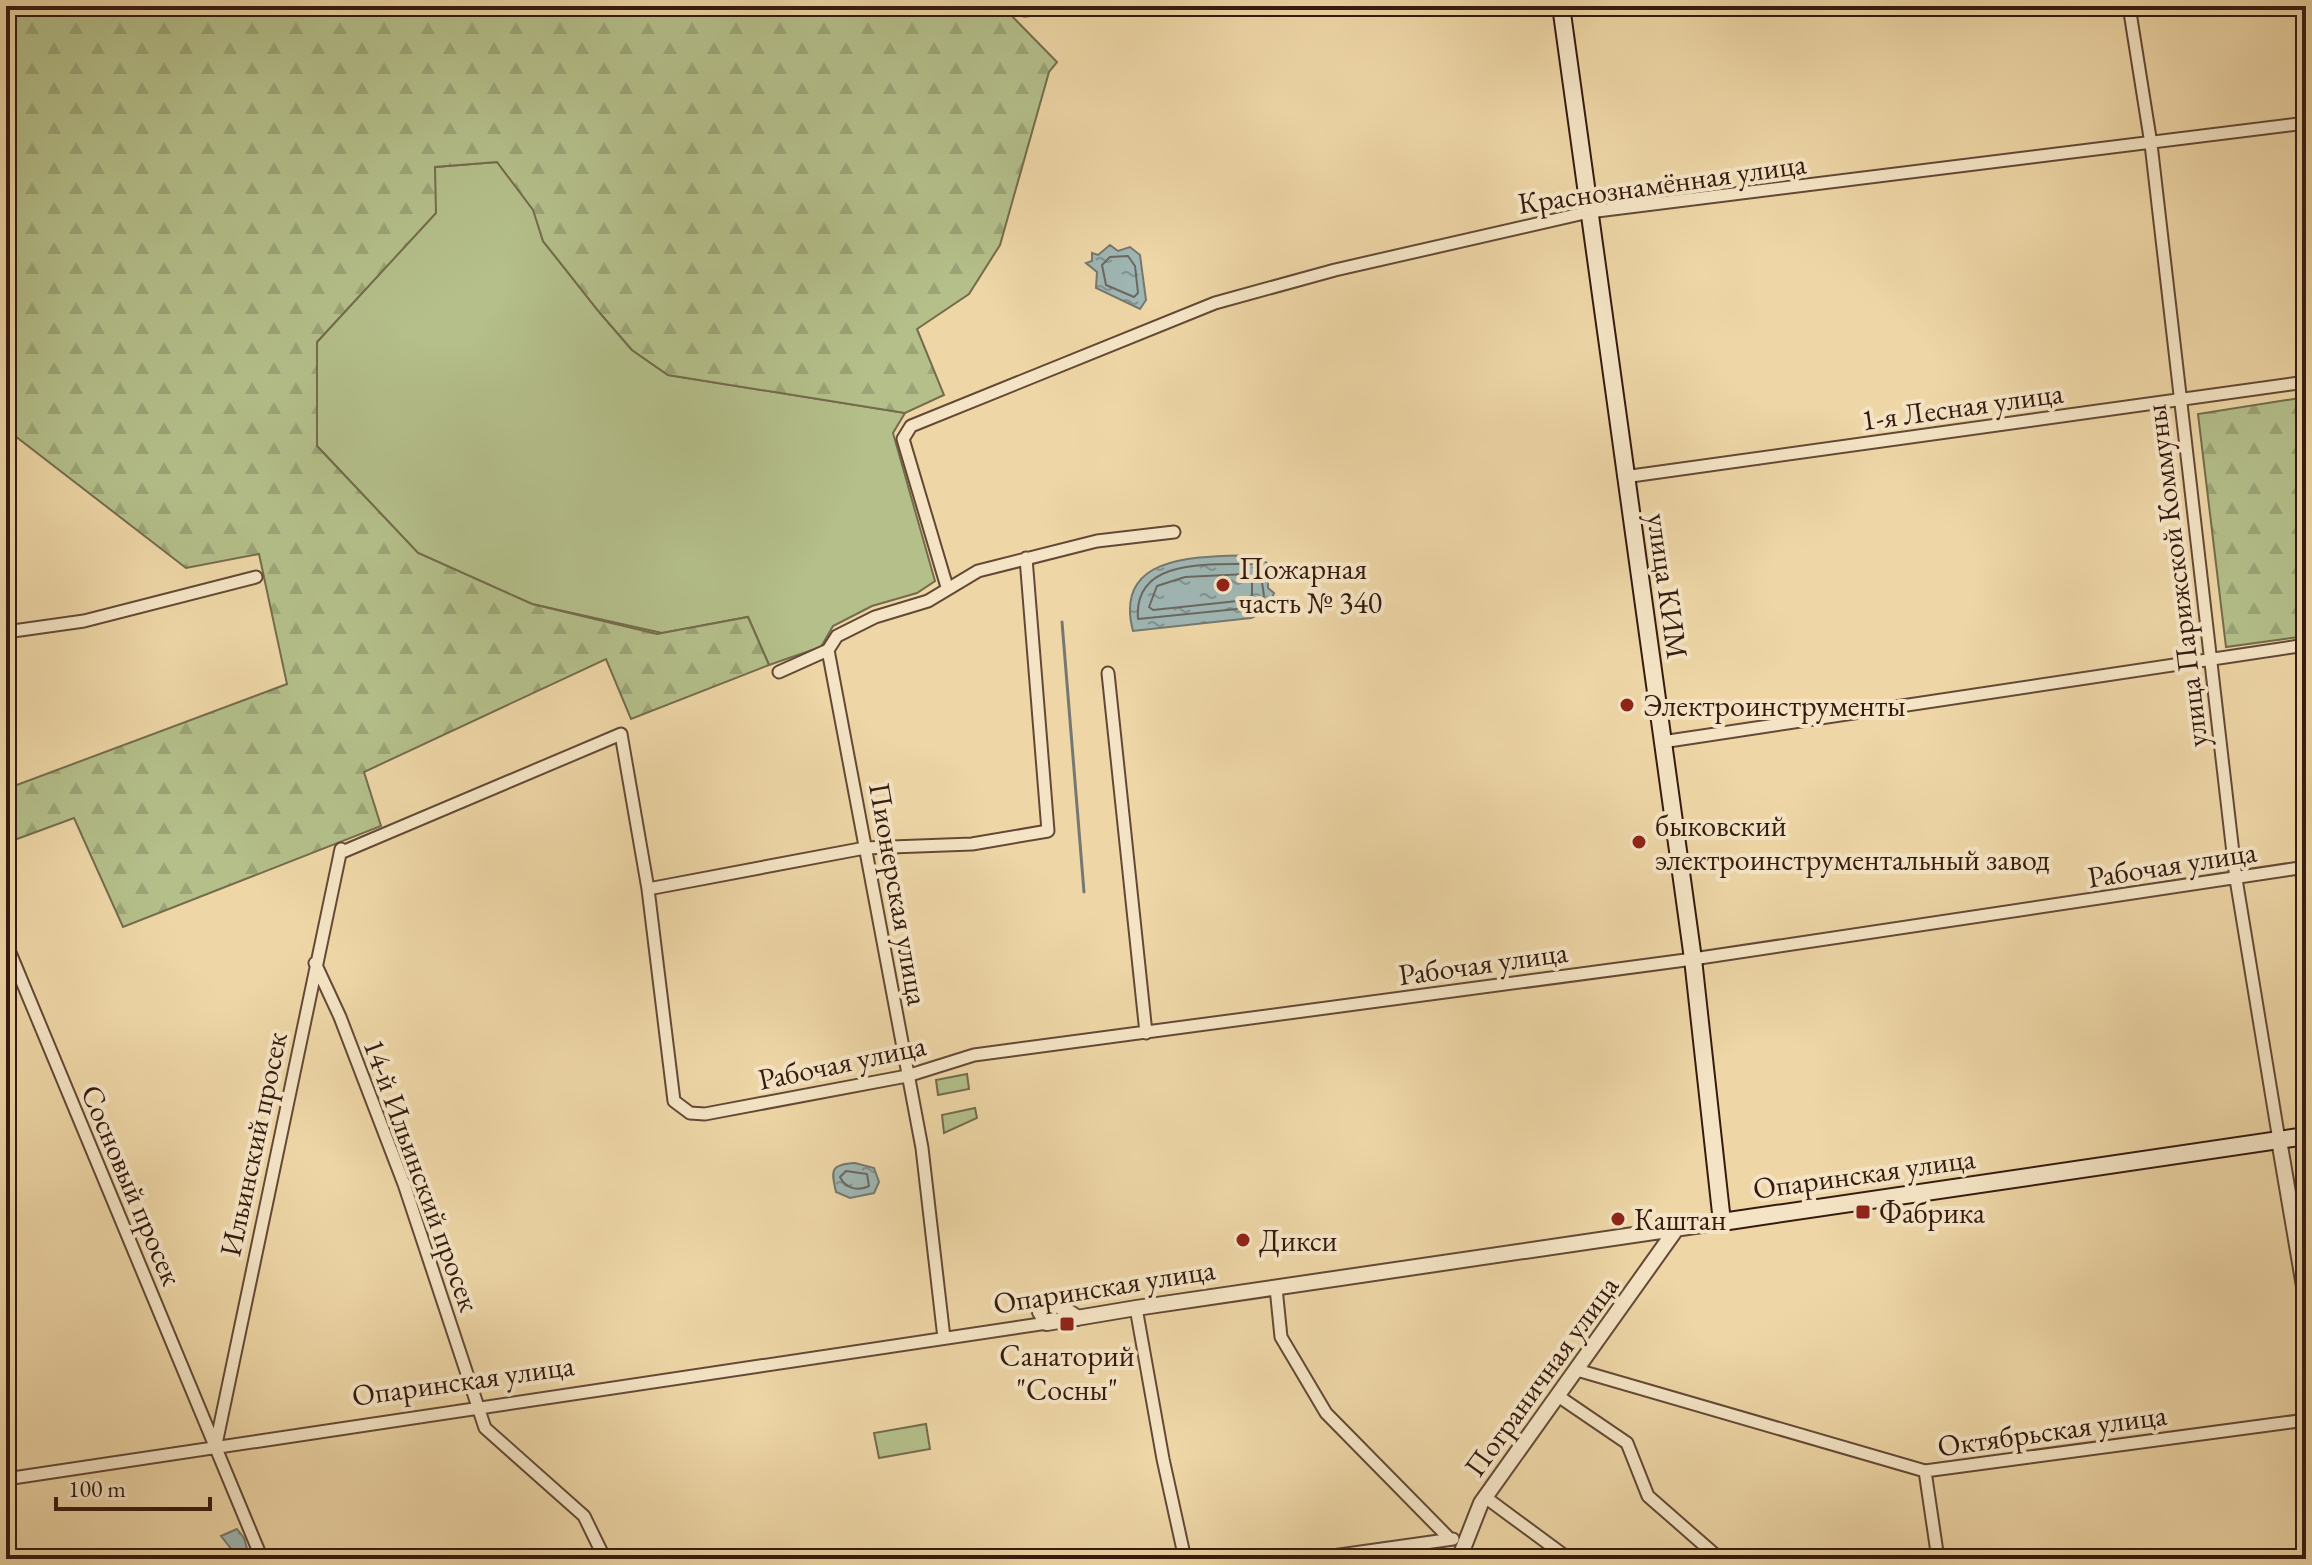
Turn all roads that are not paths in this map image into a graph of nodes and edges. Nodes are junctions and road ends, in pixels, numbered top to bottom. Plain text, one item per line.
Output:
1 (1059, 6) edge
2 (1561, 6) edge
3 (2129, 6) edge
4 (1025, 10) dead end
5 (2306, 123) edge
6 (2151, 144) junction
7 (1589, 212) junction
8 (2306, 382) edge
9 (2180, 400) junction
10 (1624, 477) junction
11 (1174, 532) dead end
12 (1026, 558) junction
13 (256, 577) dead end
14 (947, 587) junction
15 (6, 632) edge
16 (2306, 645) edge
17 (828, 650) junction
18 (2209, 657) junction
19 (779, 672) dead end
20 (1108, 673) dead end
21 (1662, 742) junction
22 (865, 848) junction
23 (2306, 867) edge
24 (2236, 879) junction
25 (648, 889) junction
26 (6, 943) edge
27 (1693, 959) junction
28 (315, 963) junction
29 (1146, 1033) junction
30 (907, 1076) junction
31 (2306, 1136) edge
32 (2279, 1140) junction
33 (1722, 1222) junction
34 (1677, 1228) junction
35 (1276, 1288) junction
36 (2306, 1298) edge
37 (1136, 1308) junction
38 (1047, 1323) joint
39 (944, 1338) junction
40 (1577, 1370) junction
41 (1558, 1396) junction
42 (479, 1406) junction
43 (2306, 1420) edge
44 (216, 1445) junction
45 (1925, 1471) junction
46 (6, 1479) edge
47 (1485, 1497) junction
48 (1457, 1539) junction
49 (262, 1559) edge
50 (605, 1559) edge
51 (1185, 1559) edge
52 (1311, 1559) edge
53 (1459, 1559) edge
54 (1569, 1559) edge
55 (1720, 1559) edge
56 (1938, 1559) edge

1 - 4 street
2 - 7 main road, улица КИМ
3 - 6 street, улица Парижской Коммуны
5 - 6 street, Краснознамённая улица
6 - 7 street, Краснознамённая улица
6 - 9 street, улица Парижской Коммуны
7 - 10 main road, улица КИМ
7 - 14 street, Краснознамённая улица
8 - 9 street, 1-я Лесная улица
9 - 10 street, 1-я Лесная улица
9 - 18 street, улица Парижской Коммуны
10 - 21 main road, улица КИМ
11 - 12 street
12 - 14 street
12 - 22 street
13 - 15 street
14 - 17 street
16 - 18 street
17 - 19 street
17 - 22 street, Пионерская улица
18 - 21 street
18 - 24 street, улица Парижской Коммуны
20 - 29 street
21 - 27 main road, улица КИМ
22 - 25 street
22 - 30 street, Пионерская улица
23 - 24 street, Рабочая улица
24 - 27 street, Рабочая улица
24 - 32 street, улица Парижской Коммуны
25 - 28 street, Ильинский просек
25 - 30 street, Рабочая улица
26 - 44 street, Сосновый просек
27 - 29 street, Рабочая улица
27 - 33 main road, улица КИМ
28 - 42 street, 14-й Ильинский просек
28 - 44 street, Ильинский просек
29 - 30 street, Рабочая улица
30 - 39 street, Пионерская улица
31 - 32 main road, Опаринская улица
32 - 33 main road, Опаринская улица
32 - 36 street
33 - 34 street, Опаринская улица
34 - 35 street, Опаринская улица
34 - 40 street, Пограничная улица
35 - 37 street, Опаринская улица
35 - 48 street
37 - 38 street, Опаринская улица
37 - 51 street
38 - 39 street, Опаринская улица
39 - 42 street, Опаринская улица
40 - 41 street, Пограничная улица
40 - 45 street, Октябрьская улица
41 - 47 street, Пограничная улица
41 - 55 street
42 - 44 street, Опаринская улица
42 - 50 street, 14-й Ильинский просек
43 - 45 street, Октябрьская улица
44 - 46 street, Опаринская улица
44 - 49 street, Сосновый просек
45 - 56 street
47 - 48 street, Пограничная улица
47 - 54 street
48 - 52 street
48 - 53 street, Пограничная улица

